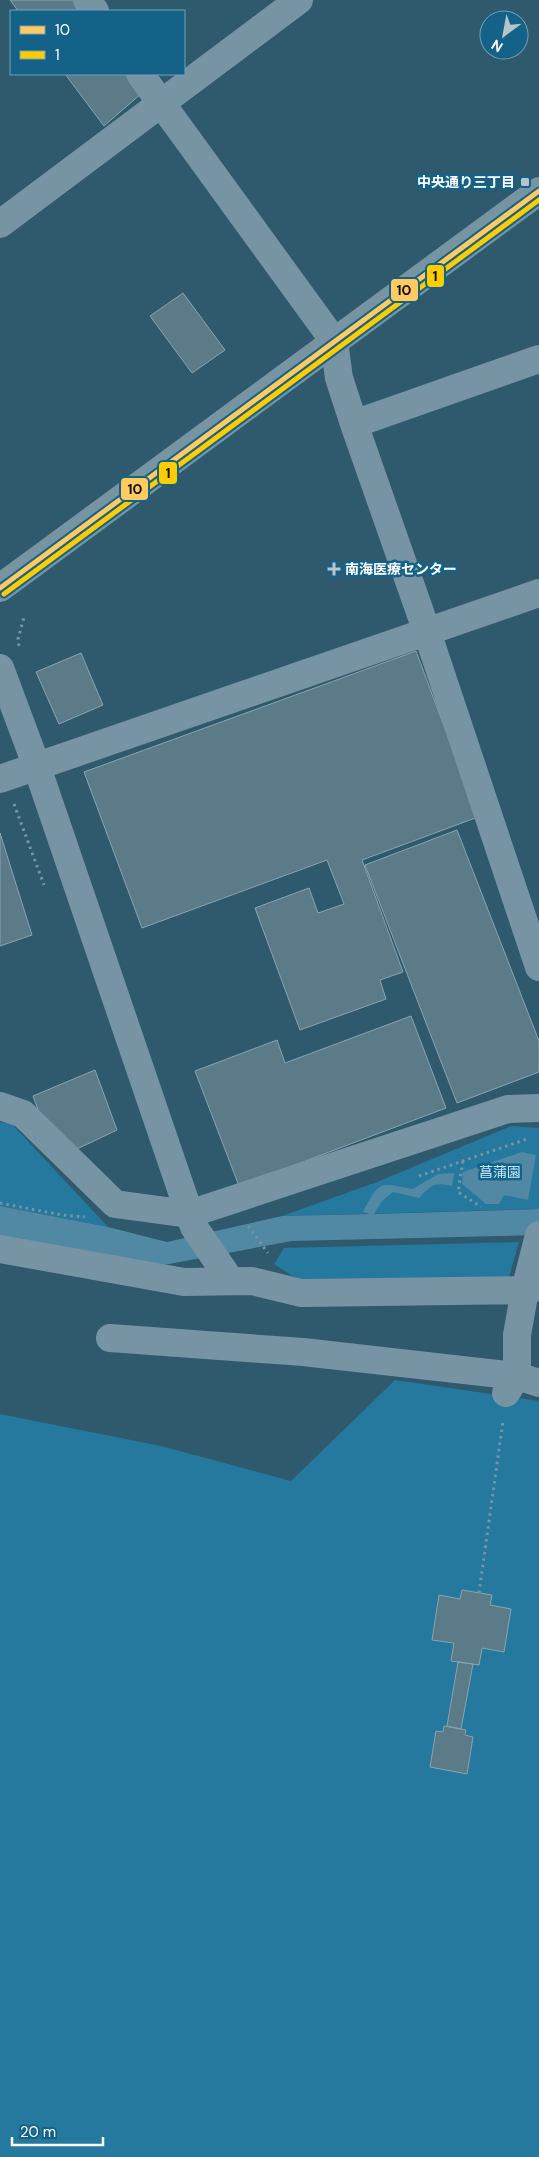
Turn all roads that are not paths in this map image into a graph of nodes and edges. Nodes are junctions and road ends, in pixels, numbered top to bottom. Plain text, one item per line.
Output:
1 (300, 0) edge
2 (141, 75) edge
3 (162, 103) junction
4 (539, 190) edge
5 (0, 224) edge
6 (334, 342) junction
7 (539, 359) edge
8 (354, 424) junction
9 (0, 588) edge
10 (539, 593) edge
11 (427, 632) junction
12 (0, 668) edge
13 (37, 767) junction
14 (0, 779) edge
15 (539, 967) edge
16 (0, 1106) edge
17 (539, 1108) edge
18 (192, 1221) junction
19 (539, 1235) edge
20 (0, 1249) edge
21 (230, 1280) junction
22 (532, 1280) edge
23 (110, 1338) dead end
24 (521, 1384) edge

1 - 3 street
2 - 3 street
3 - 5 street
3 - 6 street
4 - 6 highway
6 - 8 street
6 - 9 highway
7 - 8 street
8 - 11 street
10 - 11 street
11 - 13 street
11 - 15 street
12 - 13 street
13 - 14 street
13 - 18 street
16 - 18 street
17 - 18 street
18 - 21 street
19 - 22 street
20 - 21 street
21 - 22 street
22 - 24 street
23 - 24 street

